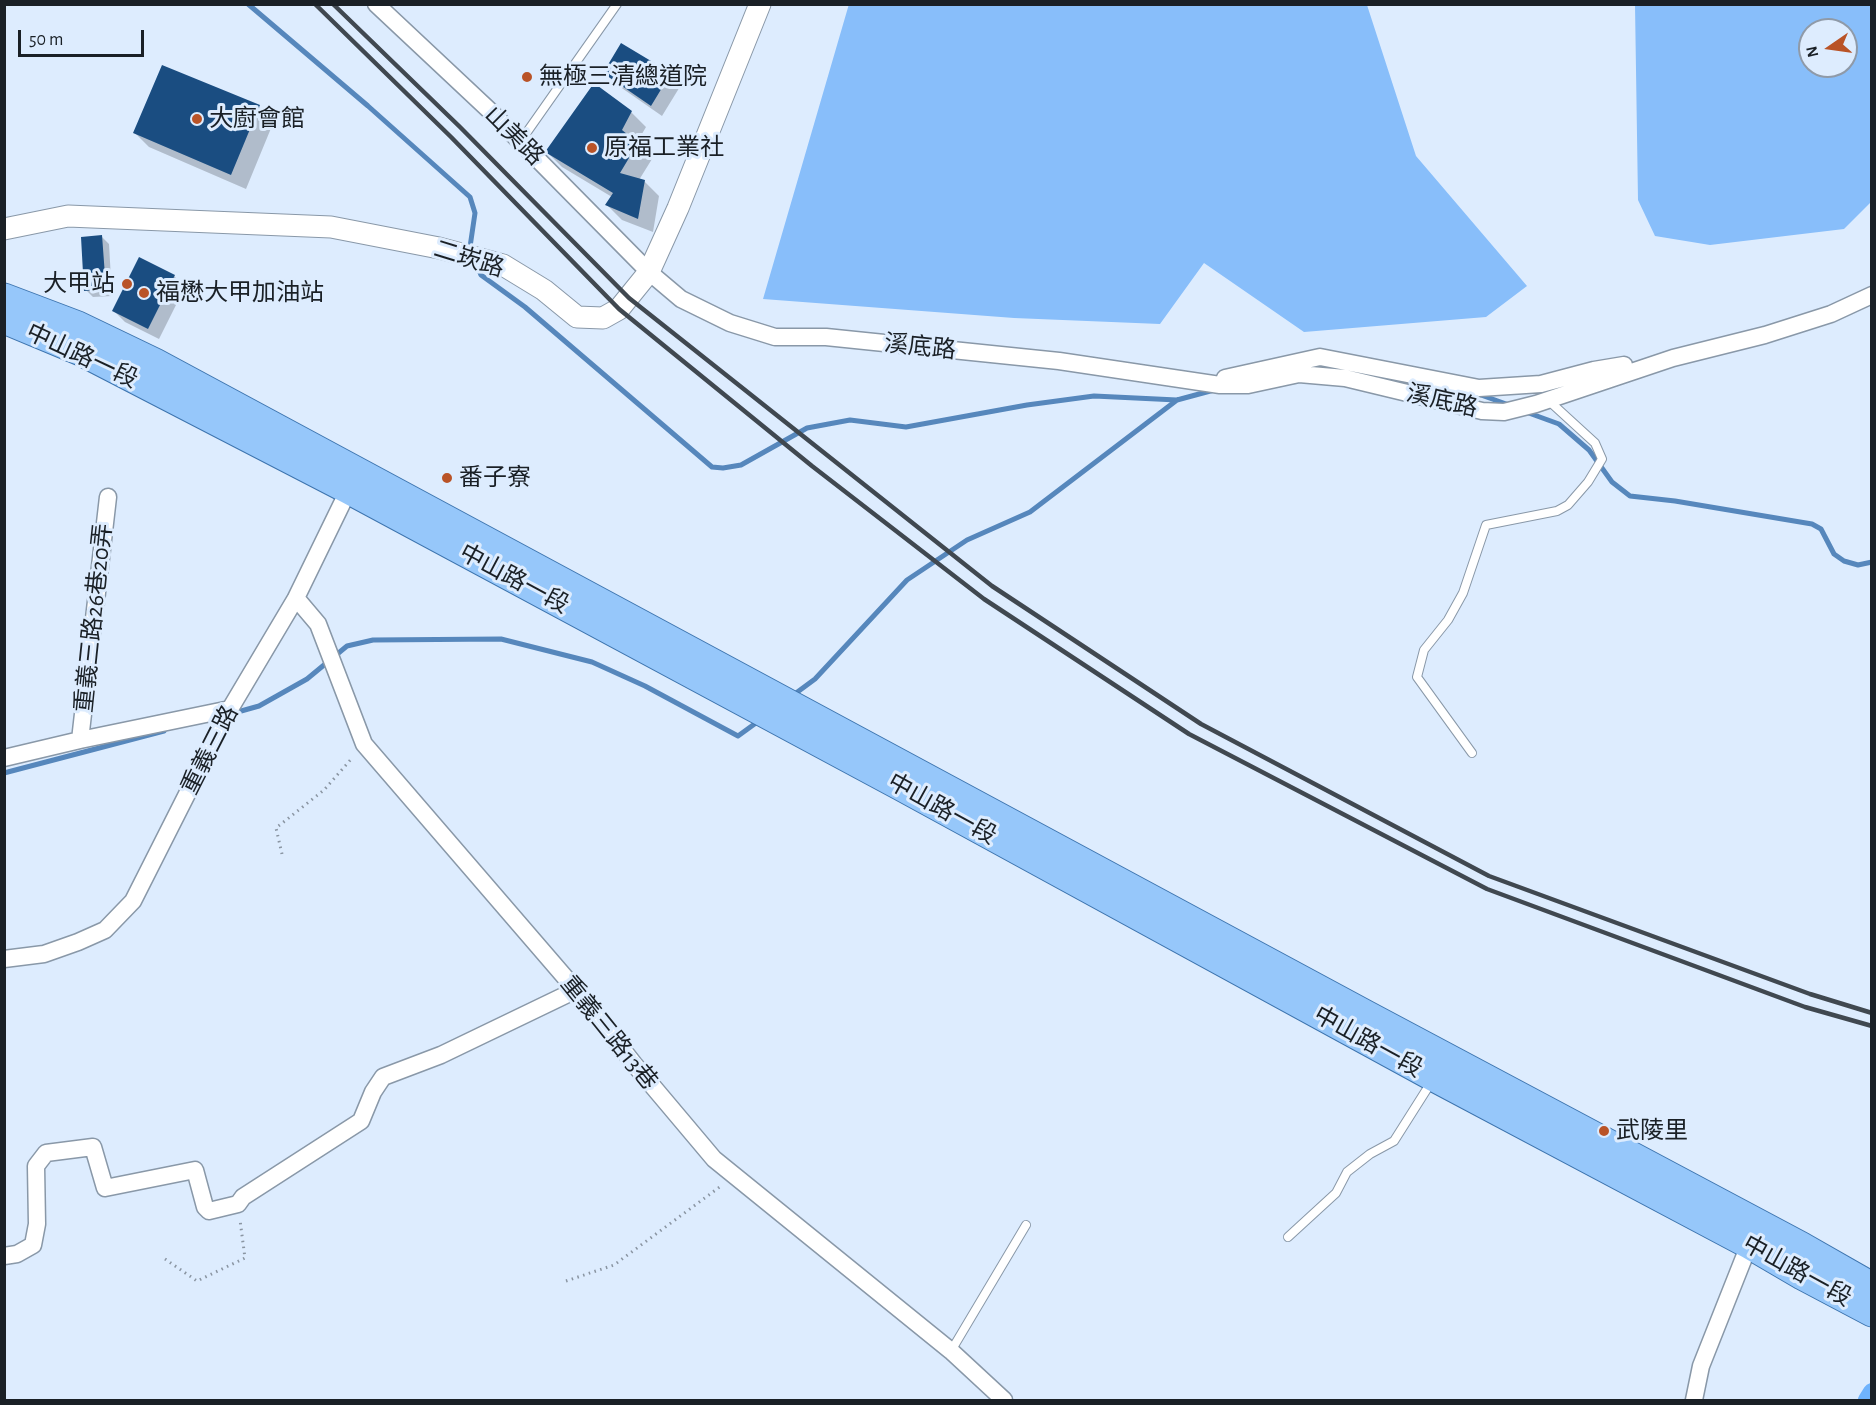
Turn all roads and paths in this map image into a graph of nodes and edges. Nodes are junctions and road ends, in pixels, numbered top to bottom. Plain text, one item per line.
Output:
1 (376, 4) edge
2 (617, 4) edge
3 (760, 4) edge
4 (519, 142) junction
5 (4, 229) edge
6 (649, 272) junction
7 (1872, 295) edge
8 (4, 297) edge
9 (4, 320) edge
10 (1673, 358) junction
11 (1213, 383) junction
12 (1541, 402) junction
13 (353, 480) junction
14 (108, 496) dead end
15 (296, 598) junction
16 (230, 709) junction
17 (80, 740) junction
18 (364, 744) junction
19 (1472, 753) dead end
20 (4, 758) edge
21 (282, 854) dead end
22 (4, 959) edge
23 (576, 990) junction
24 (1361, 1025) junction
25 (1434, 1078) junction
26 (735, 1176) junction
27 (238, 1204) junction
28 (1026, 1226) dead end
29 (1288, 1237) dead end
30 (1749, 1245) junction
31 (4, 1256) edge
32 (165, 1259) dead end
33 (566, 1281) dead end
34 (1870, 1303) edge
35 (951, 1351) junction
36 (1004, 1401) edge
37 (1694, 1401) edge

1 - 4 street, 山美路
2 - 4 lane
3 - 6 street, 二崁路
4 - 6 street, 山美路
5 - 6 street, 二崁路
6 - 11 street, 溪底路
7 - 10 street, 溪底路
8 - 13 main road, 中山路一段
9 - 13 main road, 中山路一段
10 - 11 street, 溪底路
10 - 12 street, 溪底路
11 - 12 street, 溪底路
12 - 19 lane
13 - 15 street, 重義三路
13 - 24 main road, 中山路一段
14 - 17 street, 重義三路26巷20弄
15 - 16 street, 重義三路
15 - 18 street, 重義三路13巷
16 - 17 street
16 - 22 street, 重義三路
17 - 20 street
18 - 21 path
18 - 23 street, 重義三路13巷
23 - 26 street, 重義三路13巷
23 - 27 street
24 - 25 main road, 中山路一段
24 - 34 main road, 中山路一段
25 - 29 lane
25 - 30 main road, 中山路一段
26 - 33 path
26 - 35 street, 重義三路13巷
27 - 31 street
27 - 32 path
28 - 35 lane
30 - 34 main road, 中山路一段
30 - 37 street
35 - 36 street, 重義三路13巷

